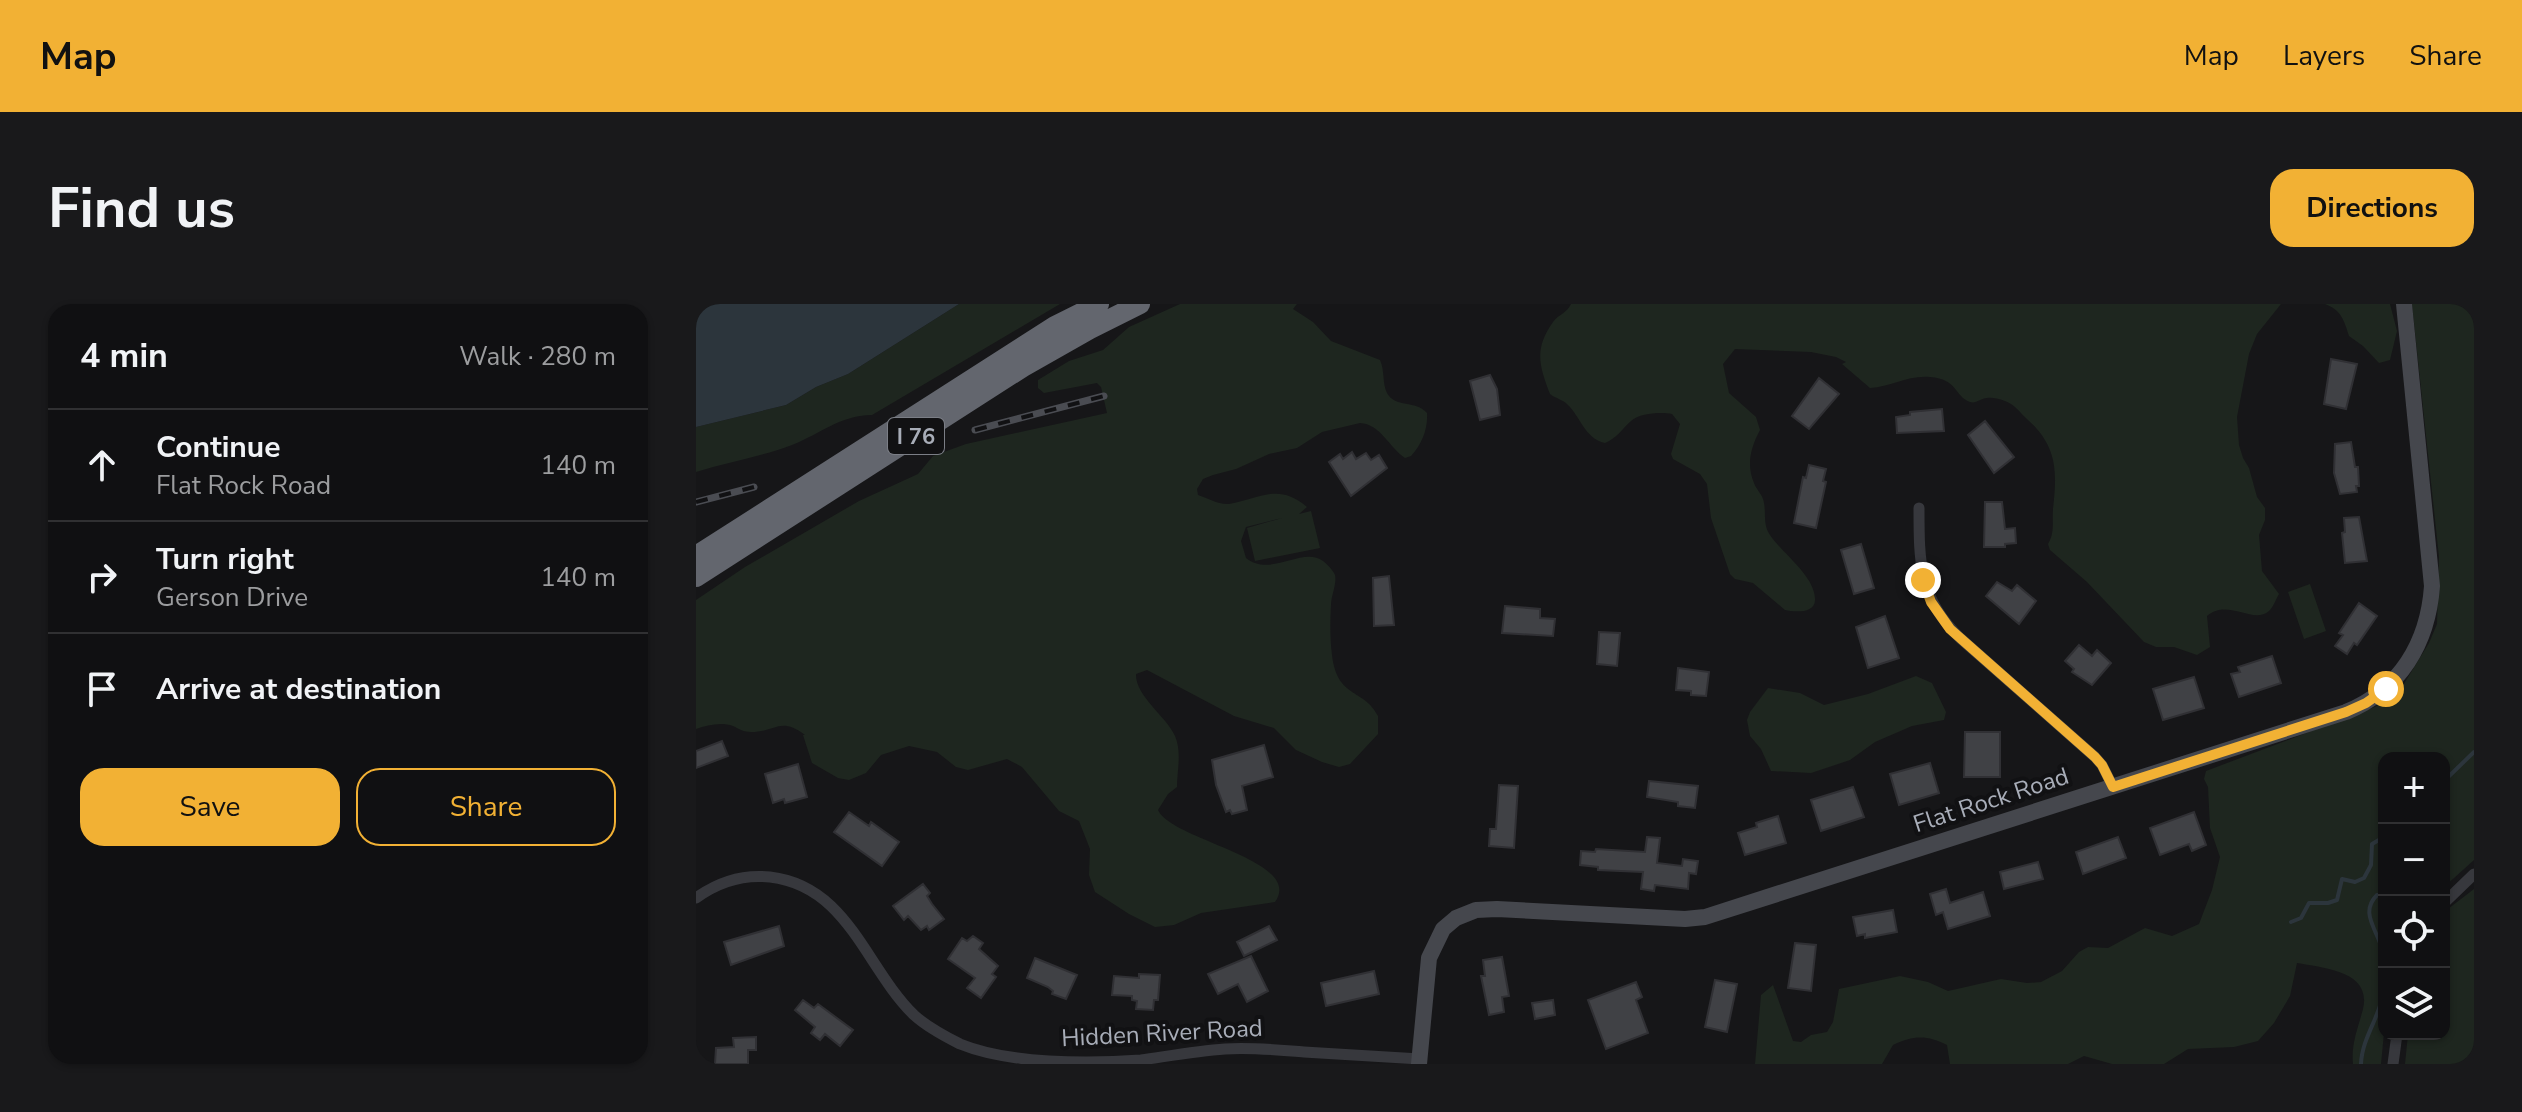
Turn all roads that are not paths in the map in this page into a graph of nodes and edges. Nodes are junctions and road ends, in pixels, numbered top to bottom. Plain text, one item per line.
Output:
1 (1099, 304) edge
2 (1140, 304) edge
3 (2404, 304) edge
4 (1919, 508) dead end
5 (696, 556) edge
6 (696, 577) edge
7 (2113, 787) junction
8 (2474, 874) edge
9 (2450, 897) edge
10 (696, 898) edge
11 (2396, 1040) edge
12 (1420, 1061) edge
13 (2393, 1064) edge

1 - 5 highway, I 76
2 - 6 highway, I 76
3 - 7 street, Flat Rock Road
4 - 7 street
7 - 12 street, Flat Rock Road
8 - 9 street
10 - 12 street, Hidden River Road
11 - 13 street

